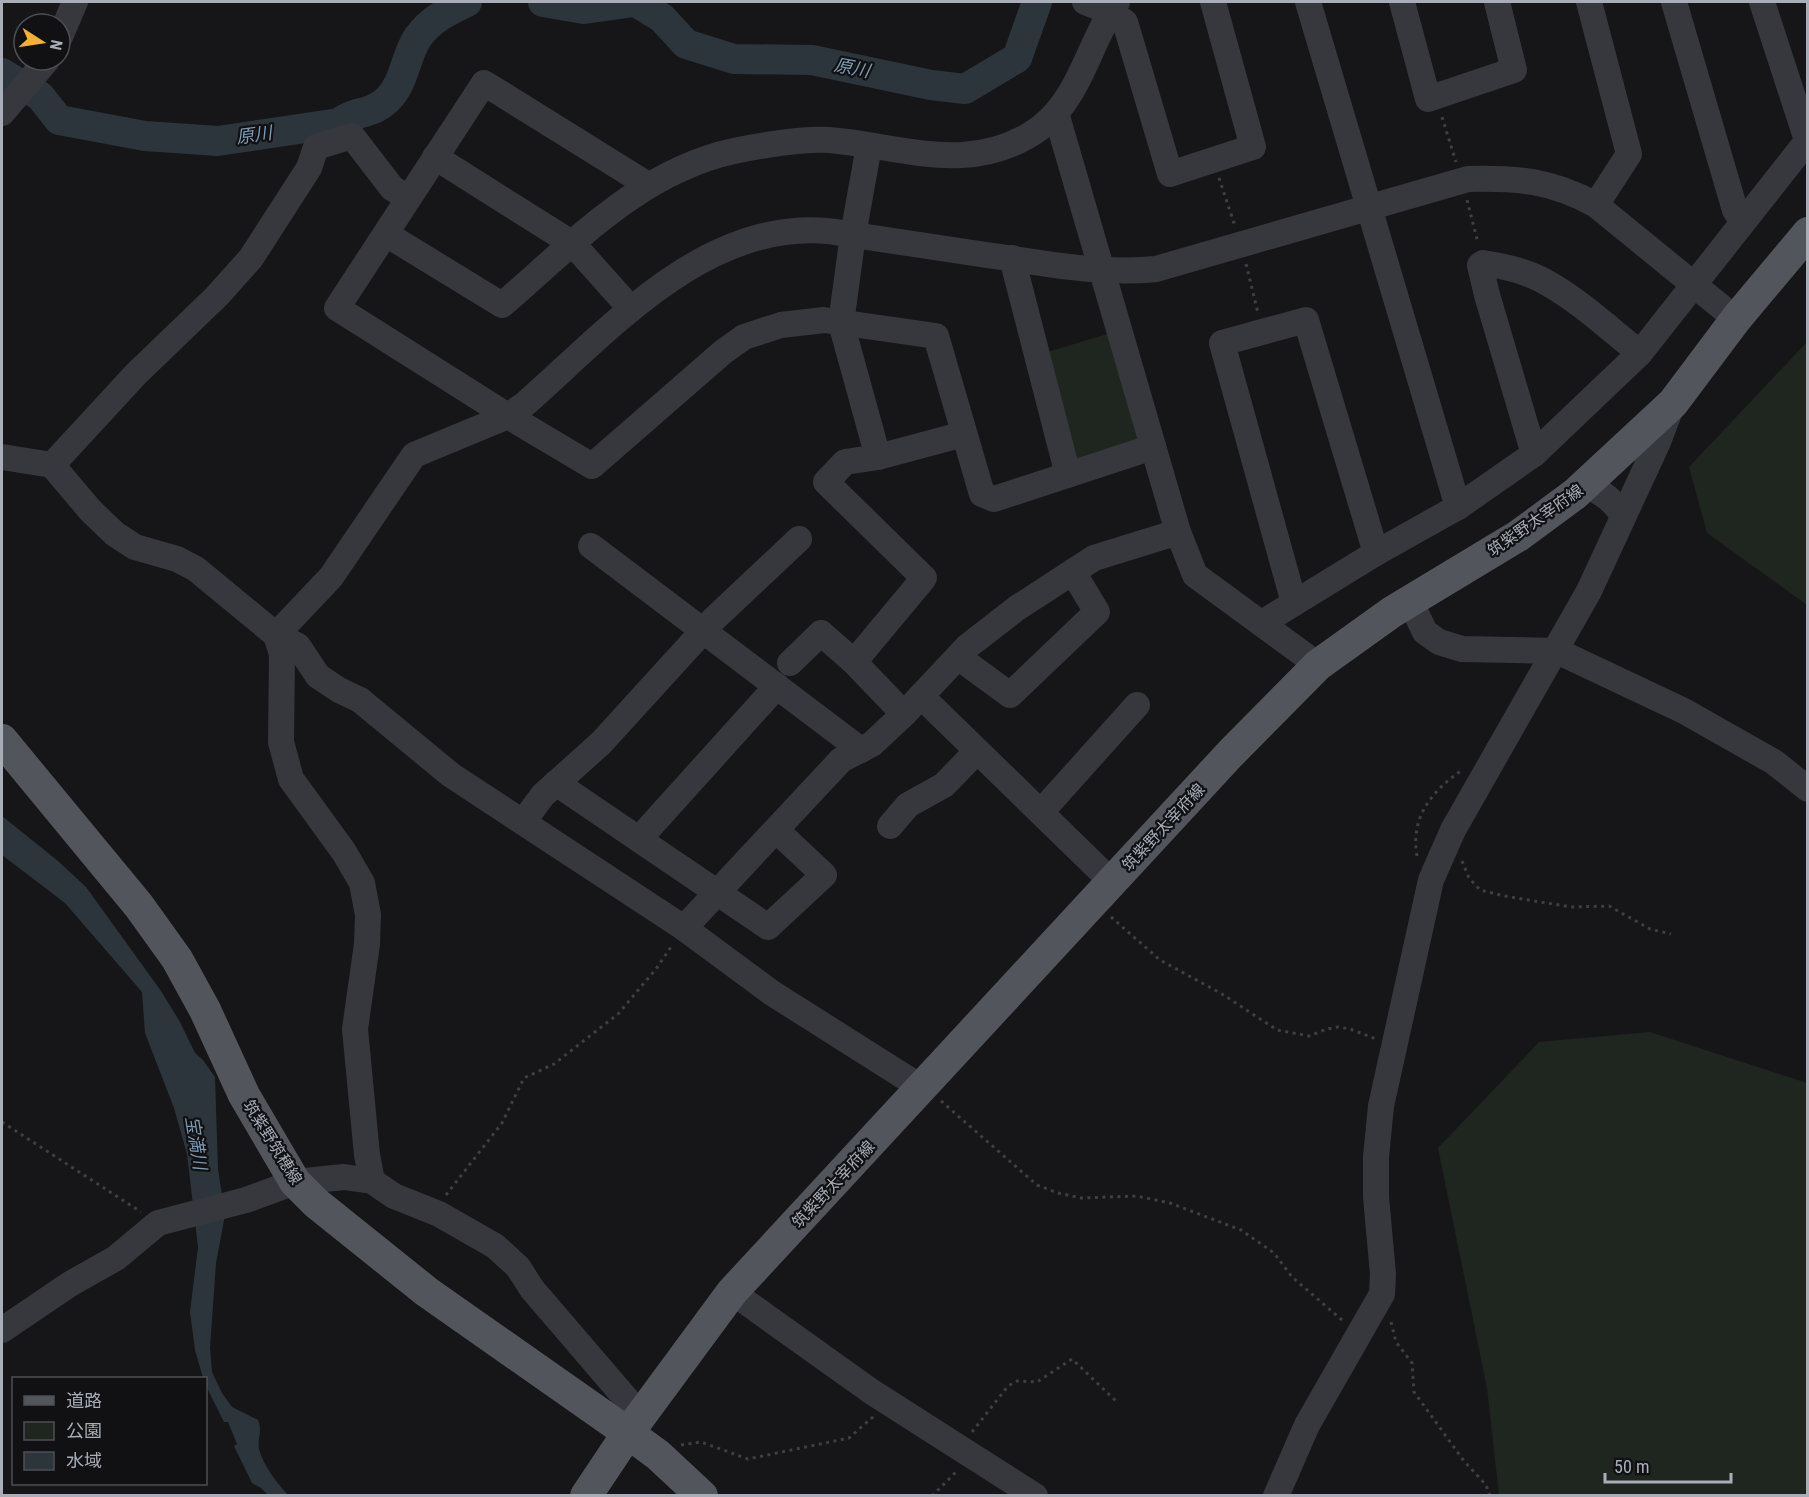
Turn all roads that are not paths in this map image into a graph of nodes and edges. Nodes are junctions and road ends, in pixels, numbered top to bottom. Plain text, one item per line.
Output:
1 (1085, 2) edge
2 (1213, 2) edge
3 (1308, 2) edge
4 (1402, 2) edge
5 (1497, 2) edge
6 (1589, 2) edge
7 (1674, 2) edge
8 (1761, 2) edge
9 (1114, 7) edge
10 (38, 72) edge
11 (9, 105) edge
12 (1056, 113) junction
13 (1807, 140) edge
14 (868, 146) junction
15 (435, 157) junction
16 (648, 185) junction
17 (408, 198) junction
18 (1596, 205) junction
19 (1368, 207) junction
20 (1743, 222) junction
21 (1808, 233) edge
22 (386, 234) junction
23 (853, 235) junction
24 (573, 243) junction
25 (1012, 258) junction
26 (1101, 270) junction
27 (1695, 284) junction
28 (631, 309) junction
29 (1736, 319) junction
30 (841, 323) junction
31 (1640, 353) junction
32 (1673, 403) junction
33 (508, 416) junction
34 (964, 434) junction
35 (1153, 447) junction
36 (1534, 454) junction
37 (2, 457) edge
38 (878, 457) junction
39 (52, 465) junction
40 (1068, 475) junction
41 (1585, 486) junction
42 (1458, 507) junction
43 (1623, 516) junction
44 (1179, 532) junction
45 (799, 539) dead end
46 (591, 546) dead end
47 (1376, 553) junction
48 (1073, 572) junction
49 (1410, 601) junction
50 (1294, 603) junction
51 (1262, 623) junction
52 (703, 631) junction
53 (276, 635) junction
54 (1557, 651) junction
55 (958, 657) junction
56 (854, 662) junction
57 (790, 663) dead end
58 (1318, 664) junction
59 (777, 686) junction
60 (913, 705) junction
61 (1137, 705) dead end
62 (2, 740) edge
63 (861, 750) junction
64 (977, 751) junction
65 (556, 783) junction
66 (1808, 789) edge
67 (1041, 812) junction
68 (523, 822) junction
69 (890, 826) dead end
70 (776, 830) junction
71 (639, 839) junction
72 (718, 892) junction
73 (1103, 892) junction
74 (684, 928) junction
75 (922, 1088) junction
76 (372, 1181) junction
77 (295, 1182) junction
78 (732, 1292) junction
79 (2, 1330) edge
80 (634, 1425) junction
81 (586, 1496) edge
82 (702, 1496) edge
83 (1035, 1496) edge
84 (1276, 1496) edge

1 - 9 street
2 - 9 street
3 - 19 street
4 - 5 street
6 - 18 street
7 - 20 street
8 - 13 street
9 - 12 street
10 - 11 street
12 - 14 street
12 - 26 street
13 - 20 street
14 - 16 street
14 - 23 street
15 - 16 street
15 - 17 street
15 - 24 street
16 - 24 street
17 - 22 street
17 - 39 street
18 - 19 street
18 - 27 street
19 - 26 street
19 - 42 street
20 - 27 street
21 - 29 main road, 筑紫野太宰府線
22 - 24 street
22 - 33 street
23 - 25 street
23 - 28 street
23 - 30 street
24 - 28 street
25 - 26 street
25 - 40 street
26 - 35 street
27 - 29 street
27 - 31 street
28 - 33 street
29 - 32 main road, 筑紫野太宰府線
30 - 33 street
30 - 34 street
30 - 38 street
31 - 36 street
31 - 36 street
32 - 41 main road, 筑紫野太宰府線
32 - 43 street
33 - 53 street
34 - 38 street
34 - 40 street
35 - 40 street
35 - 44 street
36 - 42 street
37 - 39 street
38 - 56 street
39 - 53 street
41 - 43 street
41 - 49 main road, 筑紫野太宰府線
42 - 47 street
43 - 54 street
44 - 48 street
44 - 51 street
45 - 52 street
46 - 52 street
47 - 50 street
47 - 50 street
48 - 55 street
48 - 55 street
49 - 54 street
49 - 58 main road, 筑紫野太宰府線
50 - 51 street
51 - 58 street
52 - 59 street
52 - 65 street
53 - 68 street
53 - 76 street
54 - 66 street
54 - 84 street
55 - 60 street
56 - 57 street
56 - 60 street
58 - 73 main road, 筑紫野太宰府線
59 - 63 street
59 - 71 street
60 - 63 street
60 - 64 street
61 - 67 street
62 - 77 main road, 筑紫野筑穂線
63 - 70 street
64 - 67 street
64 - 69 street
65 - 68 street
65 - 71 street
67 - 73 street
68 - 74 street
70 - 72 street
70 - 72 street
71 - 72 street
72 - 74 street
73 - 75 main road, 筑紫野太宰府線
74 - 75 street
75 - 78 main road, 筑紫野太宰府線
76 - 77 street
76 - 80 street
77 - 79 street
77 - 80 main road, 筑紫野筑穂線
78 - 80 main road, 筑紫野太宰府線
78 - 83 street
80 - 81 main road, 筑紫野太宰府線
80 - 82 main road, 筑紫野筑穂線

